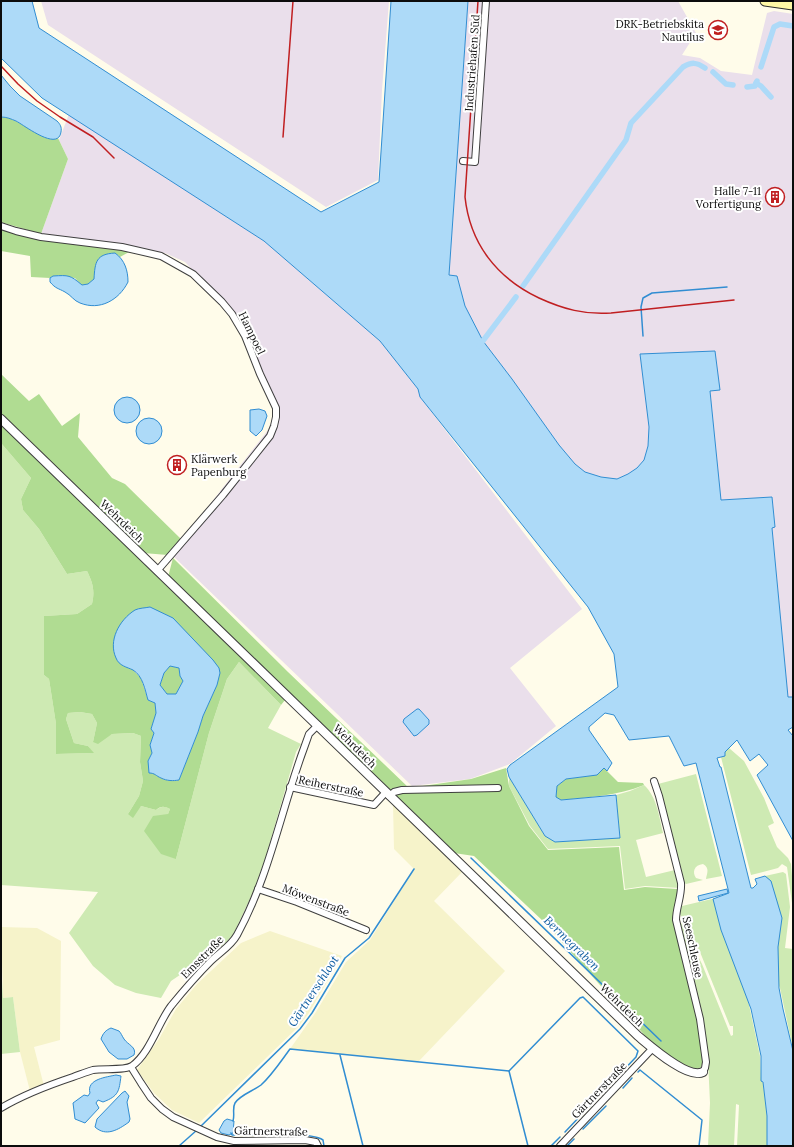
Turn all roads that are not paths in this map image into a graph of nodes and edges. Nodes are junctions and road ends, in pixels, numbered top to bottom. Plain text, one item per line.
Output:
1 (486, 1) edge
2 (765, 1) edge
3 (793, 6) edge
4 (463, 162) dead end
5 (1, 226) edge
6 (1, 419) edge
7 (157, 571) junction
8 (318, 725) junction
9 (654, 781) dead end
10 (290, 787) junction
11 (498, 788) dead end
12 (388, 794) junction
13 (258, 889) junction
14 (366, 930) dead end
15 (652, 1048) junction
16 (131, 1066) junction
17 (702, 1072) joint
18 (1, 1108) edge
19 (318, 1146) edge
20 (560, 1146) edge

1 - 4 street, Industriehafen Süd
2 - 3 main road
5 - 7 street, Hampoel
6 - 7 street, Wehrdeich
7 - 8 street, Wehrdeich
8 - 10 street, Emsstraße
8 - 12 street, Wehrdeich
9 - 17 street, Seeschleuse
10 - 12 street, Reiherstraße
10 - 13 street, Emsstraße
11 - 12 street
12 - 15 street, Wehrdeich
13 - 14 street, Möwenstraße
13 - 16 street, Emsstraße
15 - 17 street, Wehrdeich
15 - 20 street, Gärtnerstraße
16 - 18 street
16 - 19 street, Gärtnerstraße

